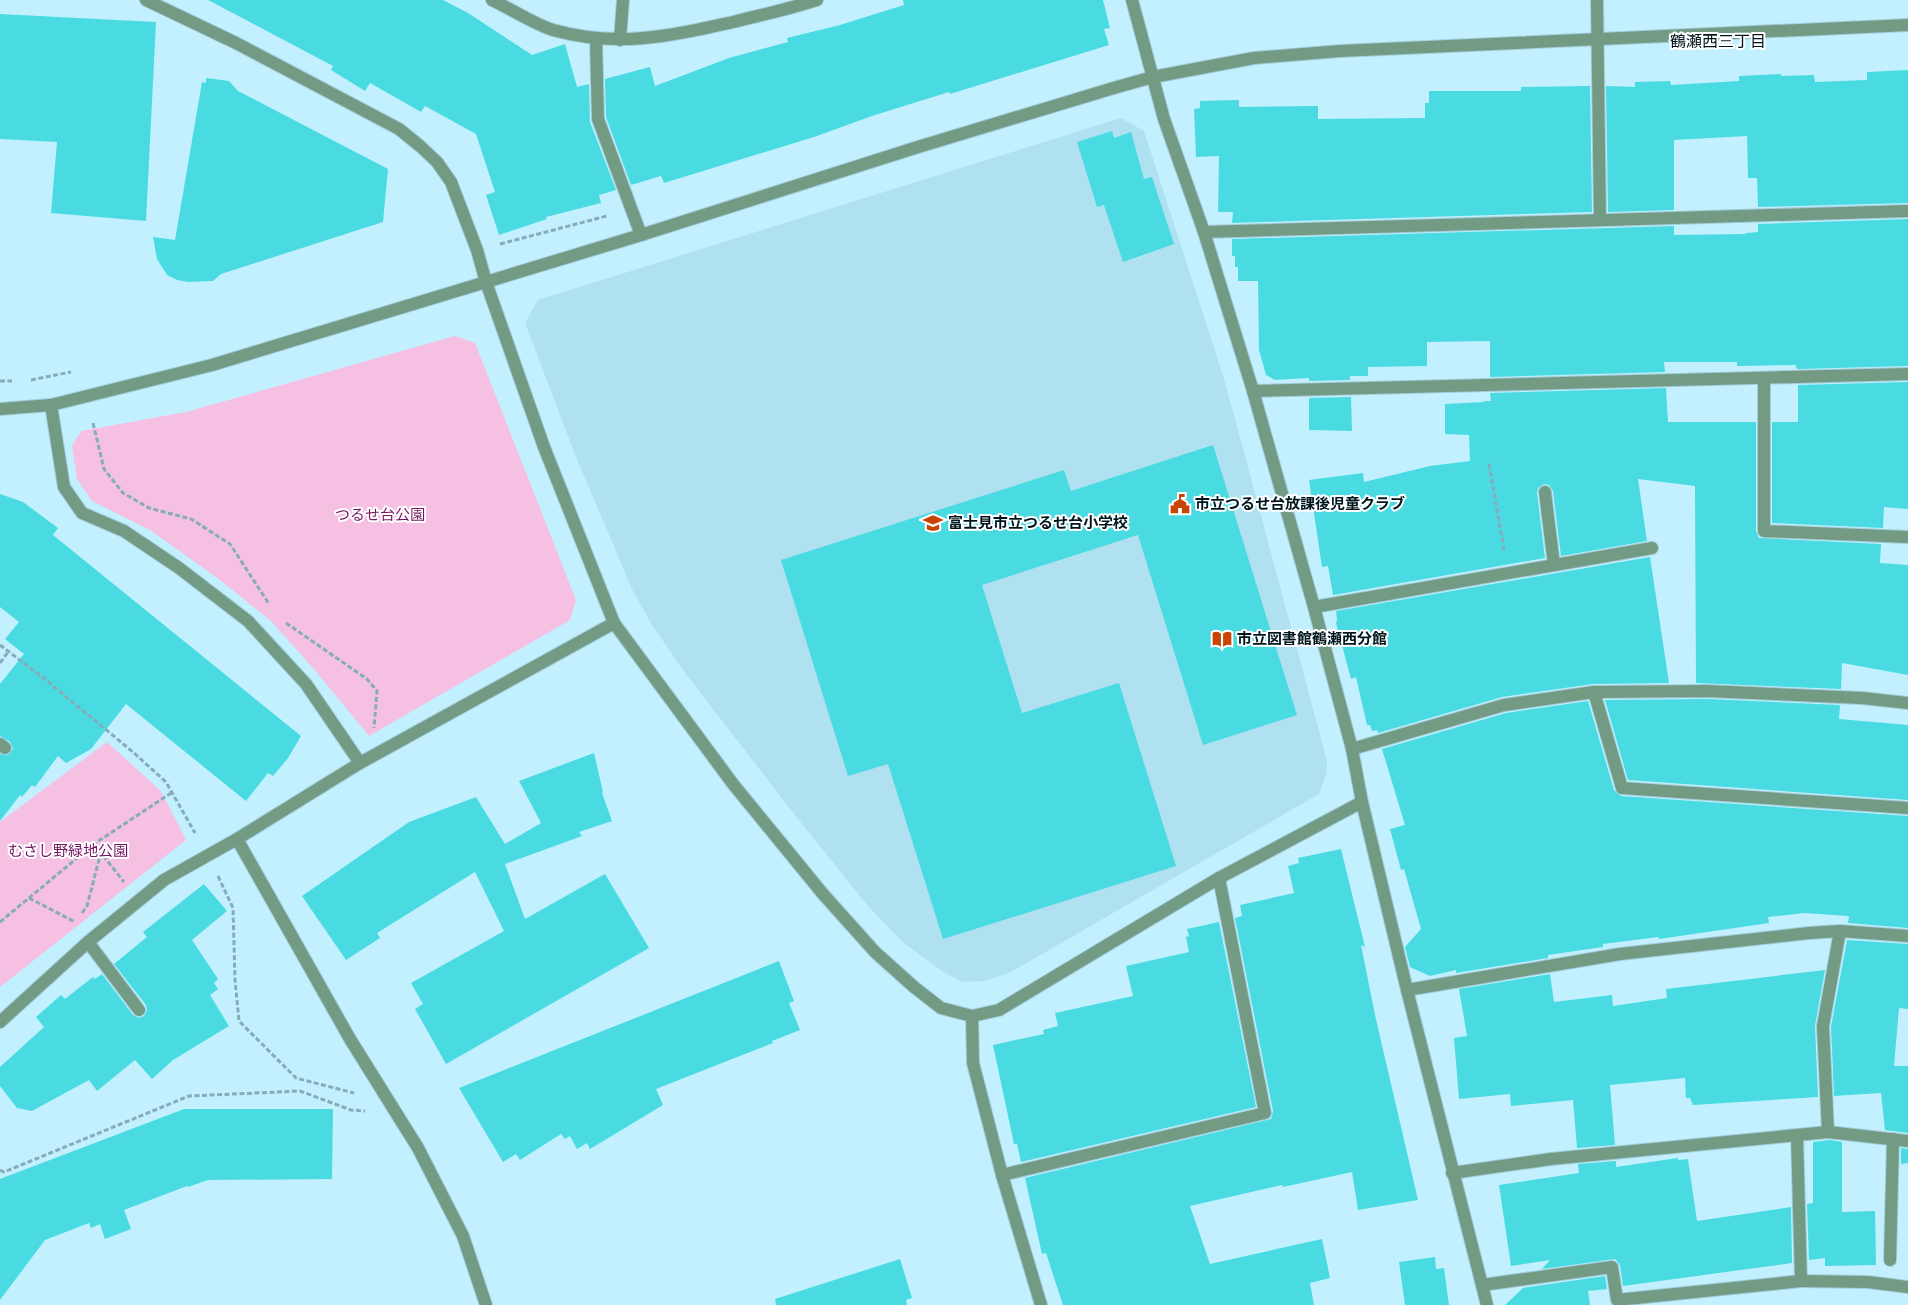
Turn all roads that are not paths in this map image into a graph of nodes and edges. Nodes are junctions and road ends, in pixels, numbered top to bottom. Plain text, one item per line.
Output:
1 (146, 0) edge
2 (492, 0) edge
3 (624, 0) edge
4 (817, 0) edge
5 (1132, 0) edge
6 (1597, 0) edge
7 (1908, 25) edge
8 (596, 39) junction
9 (620, 40) junction
10 (1597, 40) junction
11 (1153, 77) junction
12 (1908, 211) edge
13 (1600, 220) junction
14 (1204, 232) junction
15 (641, 235) junction
16 (486, 282) junction
17 (1908, 374) edge
18 (1764, 379) junction
19 (1253, 390) junction
20 (51, 405) junction
21 (0, 409) edge
22 (1545, 492) dead end
23 (1908, 537) edge
24 (1652, 548) dead end
25 (1554, 565) junction
26 (1314, 607) junction
27 (614, 623) junction
28 (1594, 692) junction
29 (1908, 703) edge
30 (1352, 749) junction
31 (360, 763) junction
32 (1362, 802) junction
33 (1908, 808) edge
34 (237, 839) junction
35 (1219, 878) junction
36 (1840, 931) junction
37 (1908, 936) edge
38 (88, 942) junction
39 (1407, 990) junction
40 (139, 1010) dead end
41 (972, 1016) junction
42 (0, 1022) edge
43 (1828, 1132) junction
44 (1798, 1136) junction
45 (1893, 1140) junction
46 (1908, 1140) edge
47 (1452, 1173) junction
48 (1002, 1175) junction
49 (1890, 1260) dead end
50 (1801, 1281) junction
51 (1482, 1285) junction
52 (1908, 1288) edge
53 (486, 1305) edge
54 (1041, 1305) edge
55 (1487, 1305) edge

1 - 16 street
2 - 8 street
3 - 9 street
4 - 9 street
5 - 11 street
6 - 10 street
7 - 10 street
8 - 9 street
8 - 15 street
10 - 11 street
10 - 13 street
11 - 14 street
11 - 15 street
12 - 13 street
13 - 14 street
14 - 19 street
15 - 16 street
16 - 20 street
16 - 27 street
17 - 18 street
18 - 19 street
18 - 23 street
19 - 26 street
20 - 21 street
20 - 31 street
22 - 25 street
24 - 25 street
25 - 26 street
26 - 30 street
27 - 31 street
27 - 41 street
28 - 29 street
28 - 30 street
28 - 33 street
30 - 32 street
31 - 34 street
32 - 35 street
32 - 39 street
34 - 38 street
34 - 53 street
35 - 41 street
35 - 48 street
36 - 37 street
36 - 39 street
36 - 43 street
38 - 40 street
38 - 42 street
39 - 47 street
41 - 48 street
43 - 44 street
43 - 45 street
44 - 47 street
44 - 50 street
45 - 46 street
45 - 49 street
47 - 51 street
48 - 54 street
50 - 51 street
50 - 52 street
51 - 55 street

